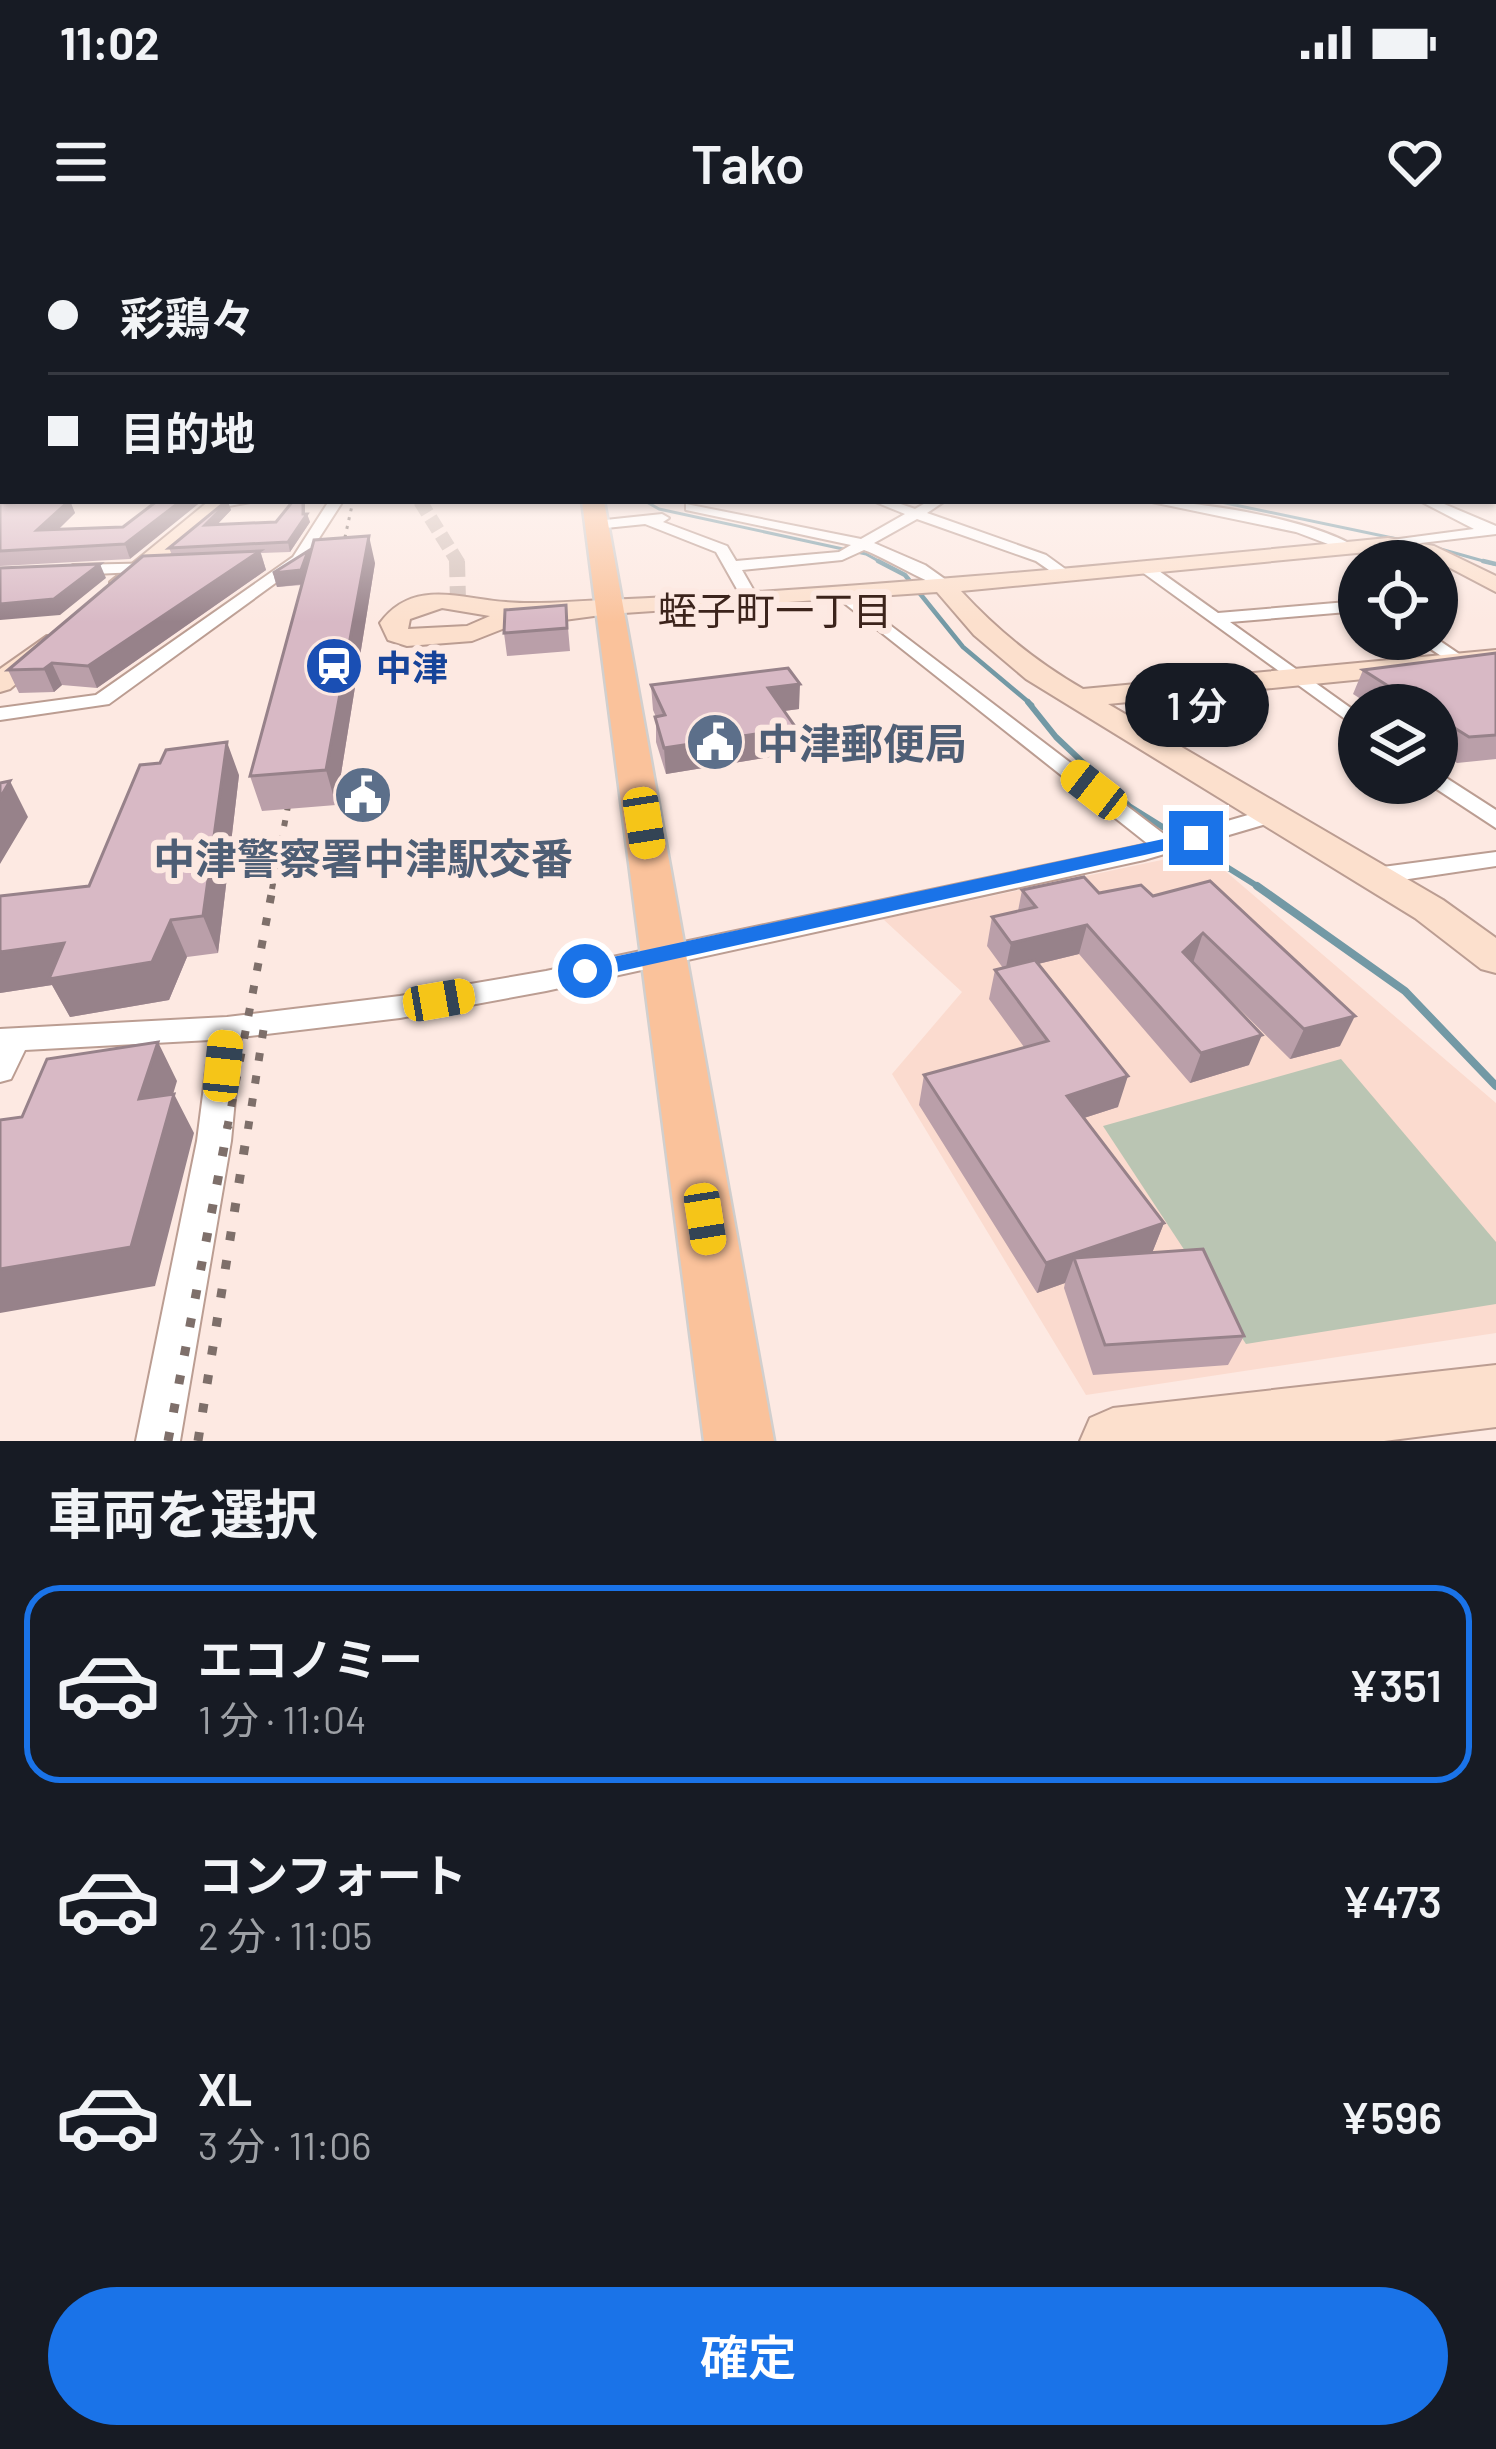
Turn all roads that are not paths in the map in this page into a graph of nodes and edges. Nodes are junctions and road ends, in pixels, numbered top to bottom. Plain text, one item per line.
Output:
1 (210, 510) edge
2 (330, 510) edge
3 (683, 510) edge
4 (705, 510) edge
5 (913, 510) edge
6 (923, 510) edge
7 (1202, 510) edge
8 (1447, 510) edge
9 (920, 512) junction
10 (594, 513) edge
11 (651, 522) junction
12 (1494, 531) edge
13 (1418, 540) edge
14 (1338, 544) edge
15 (862, 545) junction
16 (1338, 550) edge
17 (298, 560) junction
18 (254, 562) edge
19 (187, 565) edge
20 (734, 566) junction
21 (142, 567) junction
22 (1458, 567) edge
23 (1147, 569) junction
24 (47, 571) edge
25 (1067, 576) junction
26 (943, 585) junction
27 (1496, 585) edge
28 (840, 592) junction
29 (106, 596) edge
30 (750, 598) junction
31 (609, 607) junction
32 (1338, 608) edge
33 (1213, 618) junction
34 (70, 626) edge
35 (1496, 658) edge
36 (1458, 660) edge
37 (1462, 662) junction
38 (5, 675) edge
39 (1294, 677) junction
40 (1077, 698) junction
41 (1338, 708) edge
42 (0, 714) edge
43 (1473, 779) dead end
44 (1458, 780) edge
45 (1458, 794) edge
46 (1272, 815) junction
47 (1496, 821) edge
48 (1178, 843) junction
49 (1496, 859) edge
50 (1375, 876) junction
51 (664, 952) junction
52 (1496, 959) edge
53 (227, 1028) junction
54 (8, 1039) edge
55 (0, 1070) edge
56 (1496, 1396) edge
57 (158, 1441) edge
58 (739, 1441) edge
59 (1113, 1441) edge

1 - 21 street
2 - 17 street
3 - 11 street
4 - 15 street
5 - 9 street
6 - 9 street
7 - 14 street
8 - 12 street
9 - 15 street
9 - 25 street
10 - 11 street
10 - 31 main road
11 - 20 street
12 - 13 street
15 - 20 street
15 - 26 street
16 - 23 street
17 - 18 street
17 - 42 street
19 - 21 street
20 - 30 street
21 - 24 street
21 - 29 street
22 - 27 street
23 - 25 street
23 - 33 street
25 - 26 street
26 - 28 street
26 - 40 street
28 - 30 street
28 - 48 street
30 - 31 street
31 - 31 street
31 - 51 main road
32 - 33 street
33 - 39 street
34 - 38 street
35 - 37 street
36 - 37 street
37 - 39 street
39 - 40 street
39 - 41 street
40 - 46 street
43 - 44 street
45 - 47 street
46 - 48 street
46 - 50 street
48 - 51 street
49 - 50 street
50 - 52 street
51 - 53 street
51 - 58 main road
53 - 54 street
53 - 57 street
54 - 55 street
56 - 59 street

